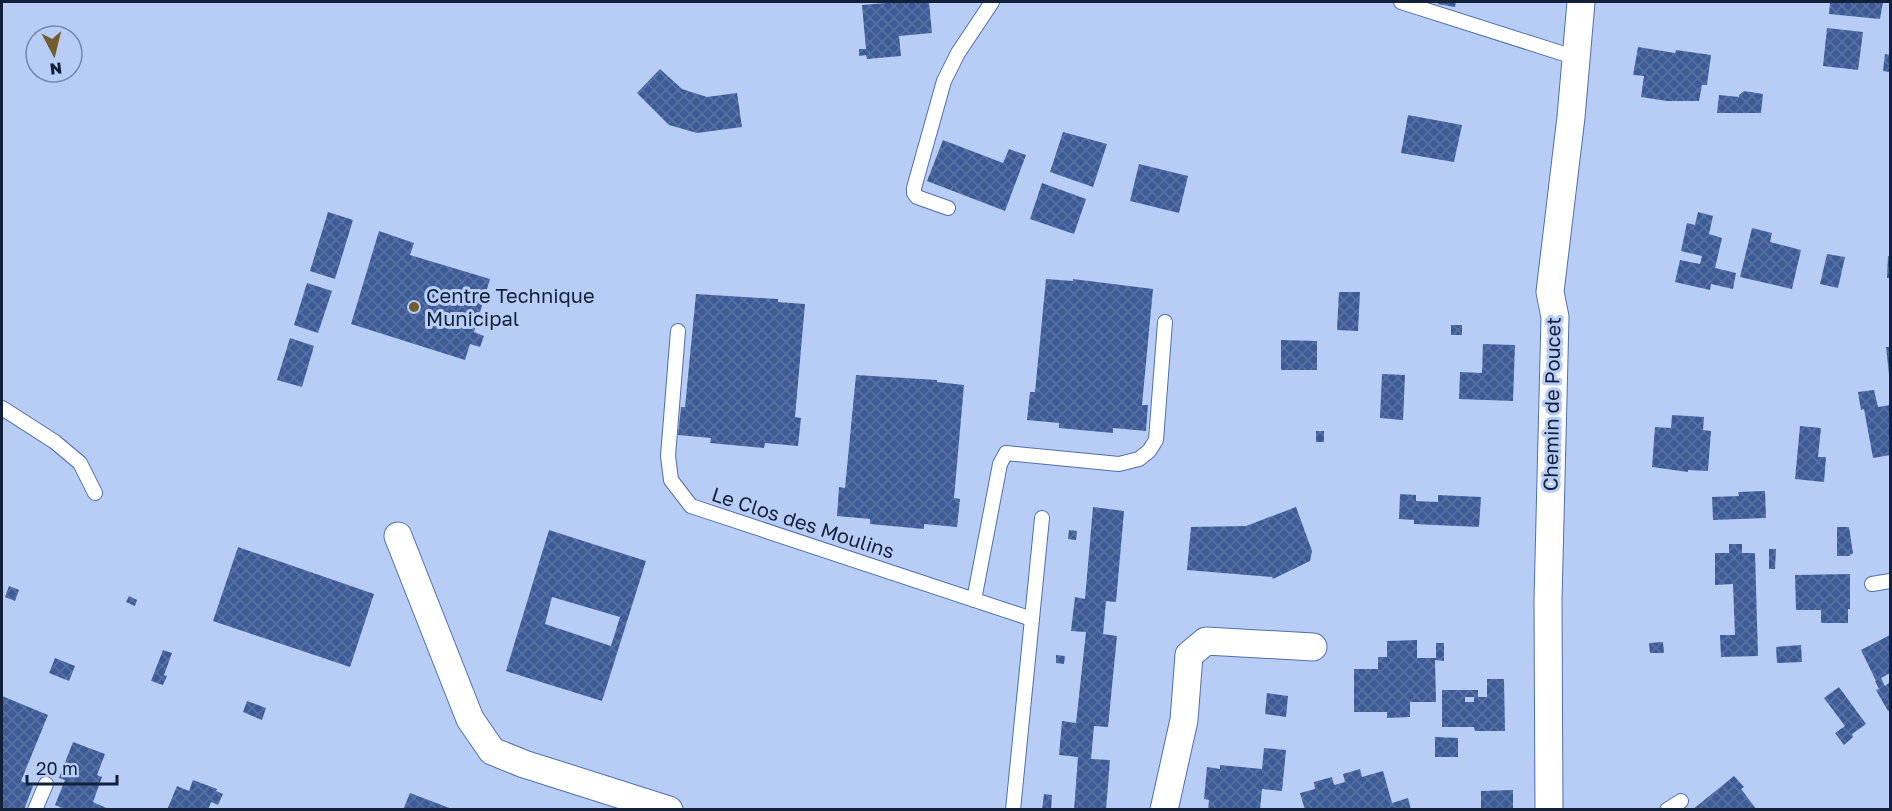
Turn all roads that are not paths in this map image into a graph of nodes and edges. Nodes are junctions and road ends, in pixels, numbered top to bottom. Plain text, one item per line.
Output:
1 (992, 2) edge
2 (1401, 2) edge
3 (1581, 2) edge
4 (1576, 58) junction
5 (948, 208) dead end
6 (1166, 322) dead end
7 (678, 331) dead end
8 (2, 408) edge
9 (95, 493) dead end
10 (1042, 518) dead end
11 (398, 536) dead end
12 (1890, 581) edge
13 (1872, 584) dead end
14 (974, 600) junction
15 (1032, 619) junction
16 (1313, 647) dead end
17 (46, 784) dead end
18 (1681, 801) dead end
19 (35, 810) edge
20 (669, 810) edge
21 (1013, 810) edge
22 (1164, 810) edge
23 (1550, 810) edge
24 (1667, 810) edge

1 - 5 lane
2 - 4 lane
3 - 4 street, Chemin de Poucet
4 - 23 street, Chemin de Poucet
6 - 14 lane
7 - 14 lane, Le Clos des Moulins
8 - 9 lane
10 - 15 lane
11 - 20 street
12 - 13 lane
14 - 15 lane, Le Clos des Moulins
15 - 21 lane
16 - 22 street
17 - 19 lane
18 - 24 lane

